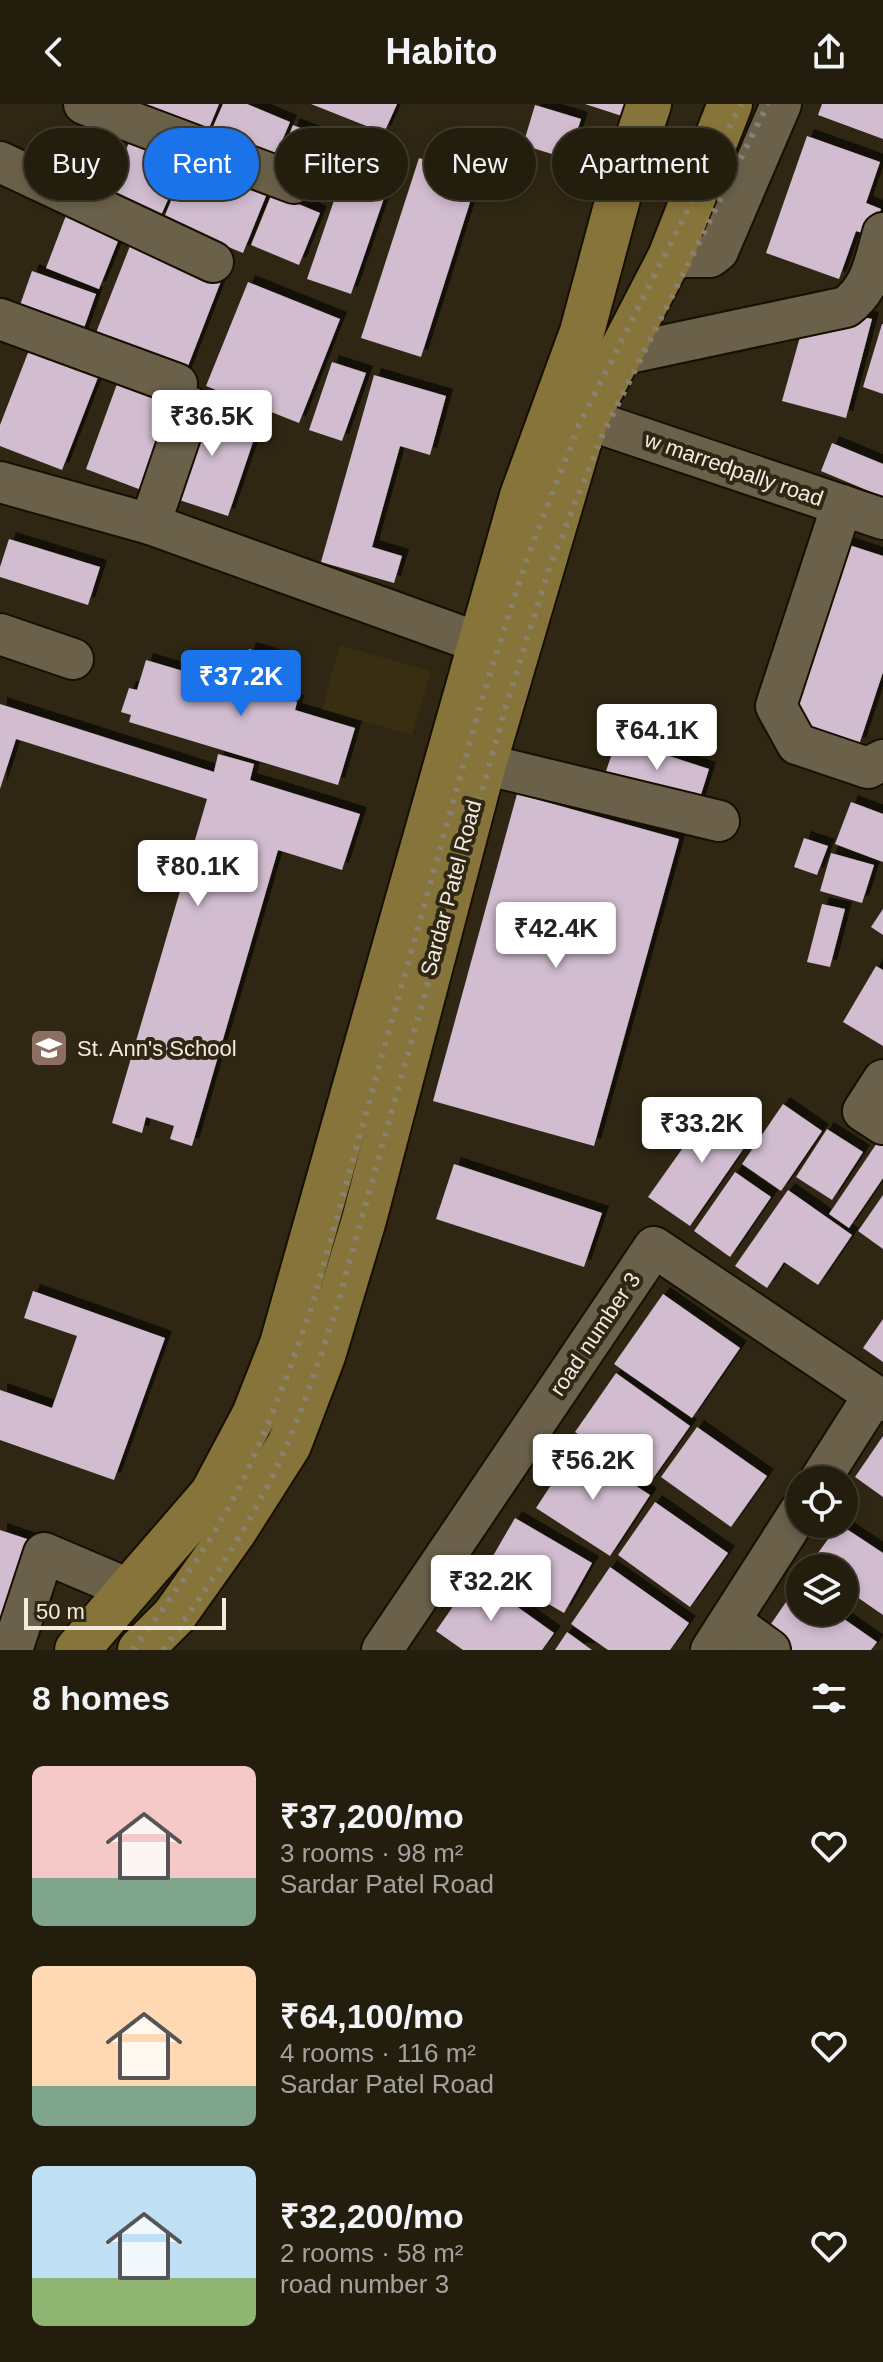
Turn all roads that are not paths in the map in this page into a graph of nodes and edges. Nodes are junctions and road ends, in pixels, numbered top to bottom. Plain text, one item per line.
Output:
1 (84, 104) edge
2 (649, 104) edge
3 (674, 104) edge
4 (699, 104) edge
5 (730, 104) edge
6 (781, 104) edge
7 (0, 162) edge
8 (275, 176) edge
9 (883, 233) edge
10 (670, 257) junction
11 (213, 262) dead end
12 (873, 293) edge
13 (0, 319) edge
14 (582, 332) junction
15 (620, 355) junction
16 (586, 419) junction
17 (0, 482) edge
18 (842, 505) junction
19 (883, 519) edge
20 (150, 524) junction
21 (0, 634) edge
22 (480, 643) junction
23 (73, 659) dead end
24 (883, 760) edge
25 (484, 764) junction
26 (719, 821) dead end
27 (883, 1080) edge
28 (883, 1124) edge
29 (878, 1398) edge
30 (830, 1466) edge
31 (787, 1538) edge
32 (773, 1586) dead end
33 (131, 1590) junction
34 (739, 1638) edge
35 (12, 1650) edge
36 (77, 1650) edge
37 (140, 1650) edge
38 (382, 1650) edge

1 - 8 street
2 - 14 main road, Sardar Patel Road
3 - 14 main road
4 - 16 main road
5 - 10 main road, Sardar Patel Road
6 - 10 street
7 - 11 street
9 - 12 street
10 - 15 main road, Sardar Patel Road
12 - 15 street
13 - 20 street
14 - 22 main road, Sardar Patel Road
15 - 16 main road, Sardar Patel Road
16 - 18 street, w marredpally road
16 - 25 main road, Sardar Patel Road
17 - 20 street
18 - 19 street, w marredpally road
18 - 24 street
20 - 22 street
21 - 23 street
22 - 33 main road, Sardar Patel Road
25 - 26 street
25 - 37 main road, Sardar Patel Road
27 - 28 street
29 - 30 street
29 - 38 street, road number 3
31 - 34 street
32 - 34 street
33 - 35 street
33 - 36 main road, Sardar Patel Road

